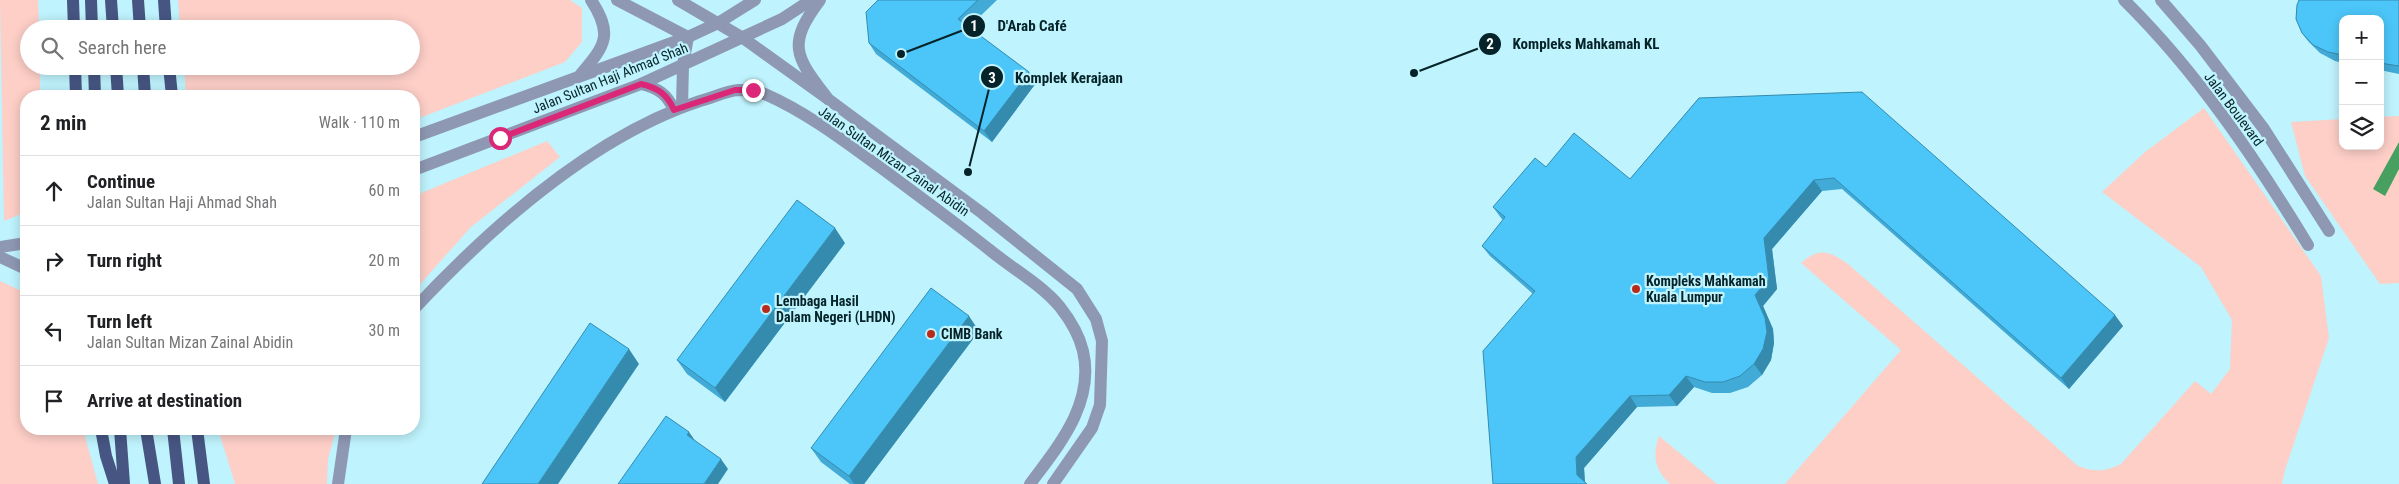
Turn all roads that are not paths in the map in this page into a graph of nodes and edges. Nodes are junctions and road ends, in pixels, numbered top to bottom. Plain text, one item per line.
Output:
1 (73, 0) edge
2 (91, 0) edge
3 (111, 0) edge
4 (138, 0) edge
5 (164, 0) edge
6 (590, 0) edge
7 (618, 0) edge
8 (678, 0) edge
9 (755, 0) edge
10 (811, 0) edge
11 (820, 0) edge
12 (2124, 0) edge
13 (2161, 0) edge
14 (74, 20) edge
15 (92, 20) edge
16 (112, 20) edge
17 (139, 20) edge
18 (165, 20) edge
19 (718, 23) junction
20 (688, 37) junction
21 (743, 38) junction
22 (684, 66) junction
23 (75, 75) edge
24 (94, 75) edge
25 (117, 75) edge
26 (144, 75) edge
27 (170, 75) edge
28 (579, 76) junction
29 (641, 84) junction
30 (76, 90) edge
31 (95, 90) edge
32 (118, 90) edge
33 (145, 90) edge
34 (171, 90) edge
35 (828, 99) junction
36 (678, 109) junction
37 (420, 135) edge
38 (420, 168) edge
39 (2329, 231) dead end
40 (20, 243) edge
41 (2308, 245) dead end
42 (0, 246) edge
43 (0, 257) edge
44 (20, 266) edge
45 (420, 303) edge
46 (103, 435) edge
47 (120, 435) edge
48 (147, 435) edge
49 (174, 435) edge
50 (199, 435) edge
51 (345, 435) edge
52 (115, 484) edge
53 (124, 484) edge
54 (155, 484) edge
55 (179, 484) edge
56 (204, 484) edge
57 (338, 484) edge
58 (1030, 484) edge
59 (1053, 484) edge

1 - 14 main road
2 - 15 main road
3 - 16 main road
4 - 17 main road
5 - 18 main road
6 - 28 street
7 - 20 street
8 - 19 street, Jalan Sultan Mizan Zainal Abidin
9 - 19 street, Jalan Sultan Haji Ahmad Shah
10 - 21 street, Jalan Sultan Haji Ahmad Shah
11 - 35 street
12 - 41 street, Jalan Boulevard
13 - 39 street, Jalan Boulevard
19 - 20 street, Jalan Sultan Haji Ahmad Shah
19 - 21 street, Jalan Sultan Mizan Zainal Abidin
20 - 22 street
20 - 28 street, Jalan Sultan Haji Ahmad Shah
21 - 22 street, Jalan Sultan Haji Ahmad Shah
21 - 35 street, Jalan Sultan Mizan Zainal Abidin
22 - 29 street, Jalan Sultan Haji Ahmad Shah
22 - 36 street
23 - 30 main road
24 - 31 main road
25 - 32 main road
26 - 33 main road
27 - 34 main road
28 - 37 street, Jalan Sultan Haji Ahmad Shah
29 - 36 street
29 - 38 street, Jalan Sultan Haji Ahmad Shah
35 - 59 street, Jalan Sultan Mizan Zainal Abidin
36 - 45 street, Jalan Sultan Mizan Zainal Abidin
36 - 58 street, Jalan Sultan Mizan Zainal Abidin
40 - 42 street
43 - 44 street
46 - 52 main road
47 - 53 main road
48 - 54 main road
49 - 55 main road
50 - 56 main road
51 - 57 street

